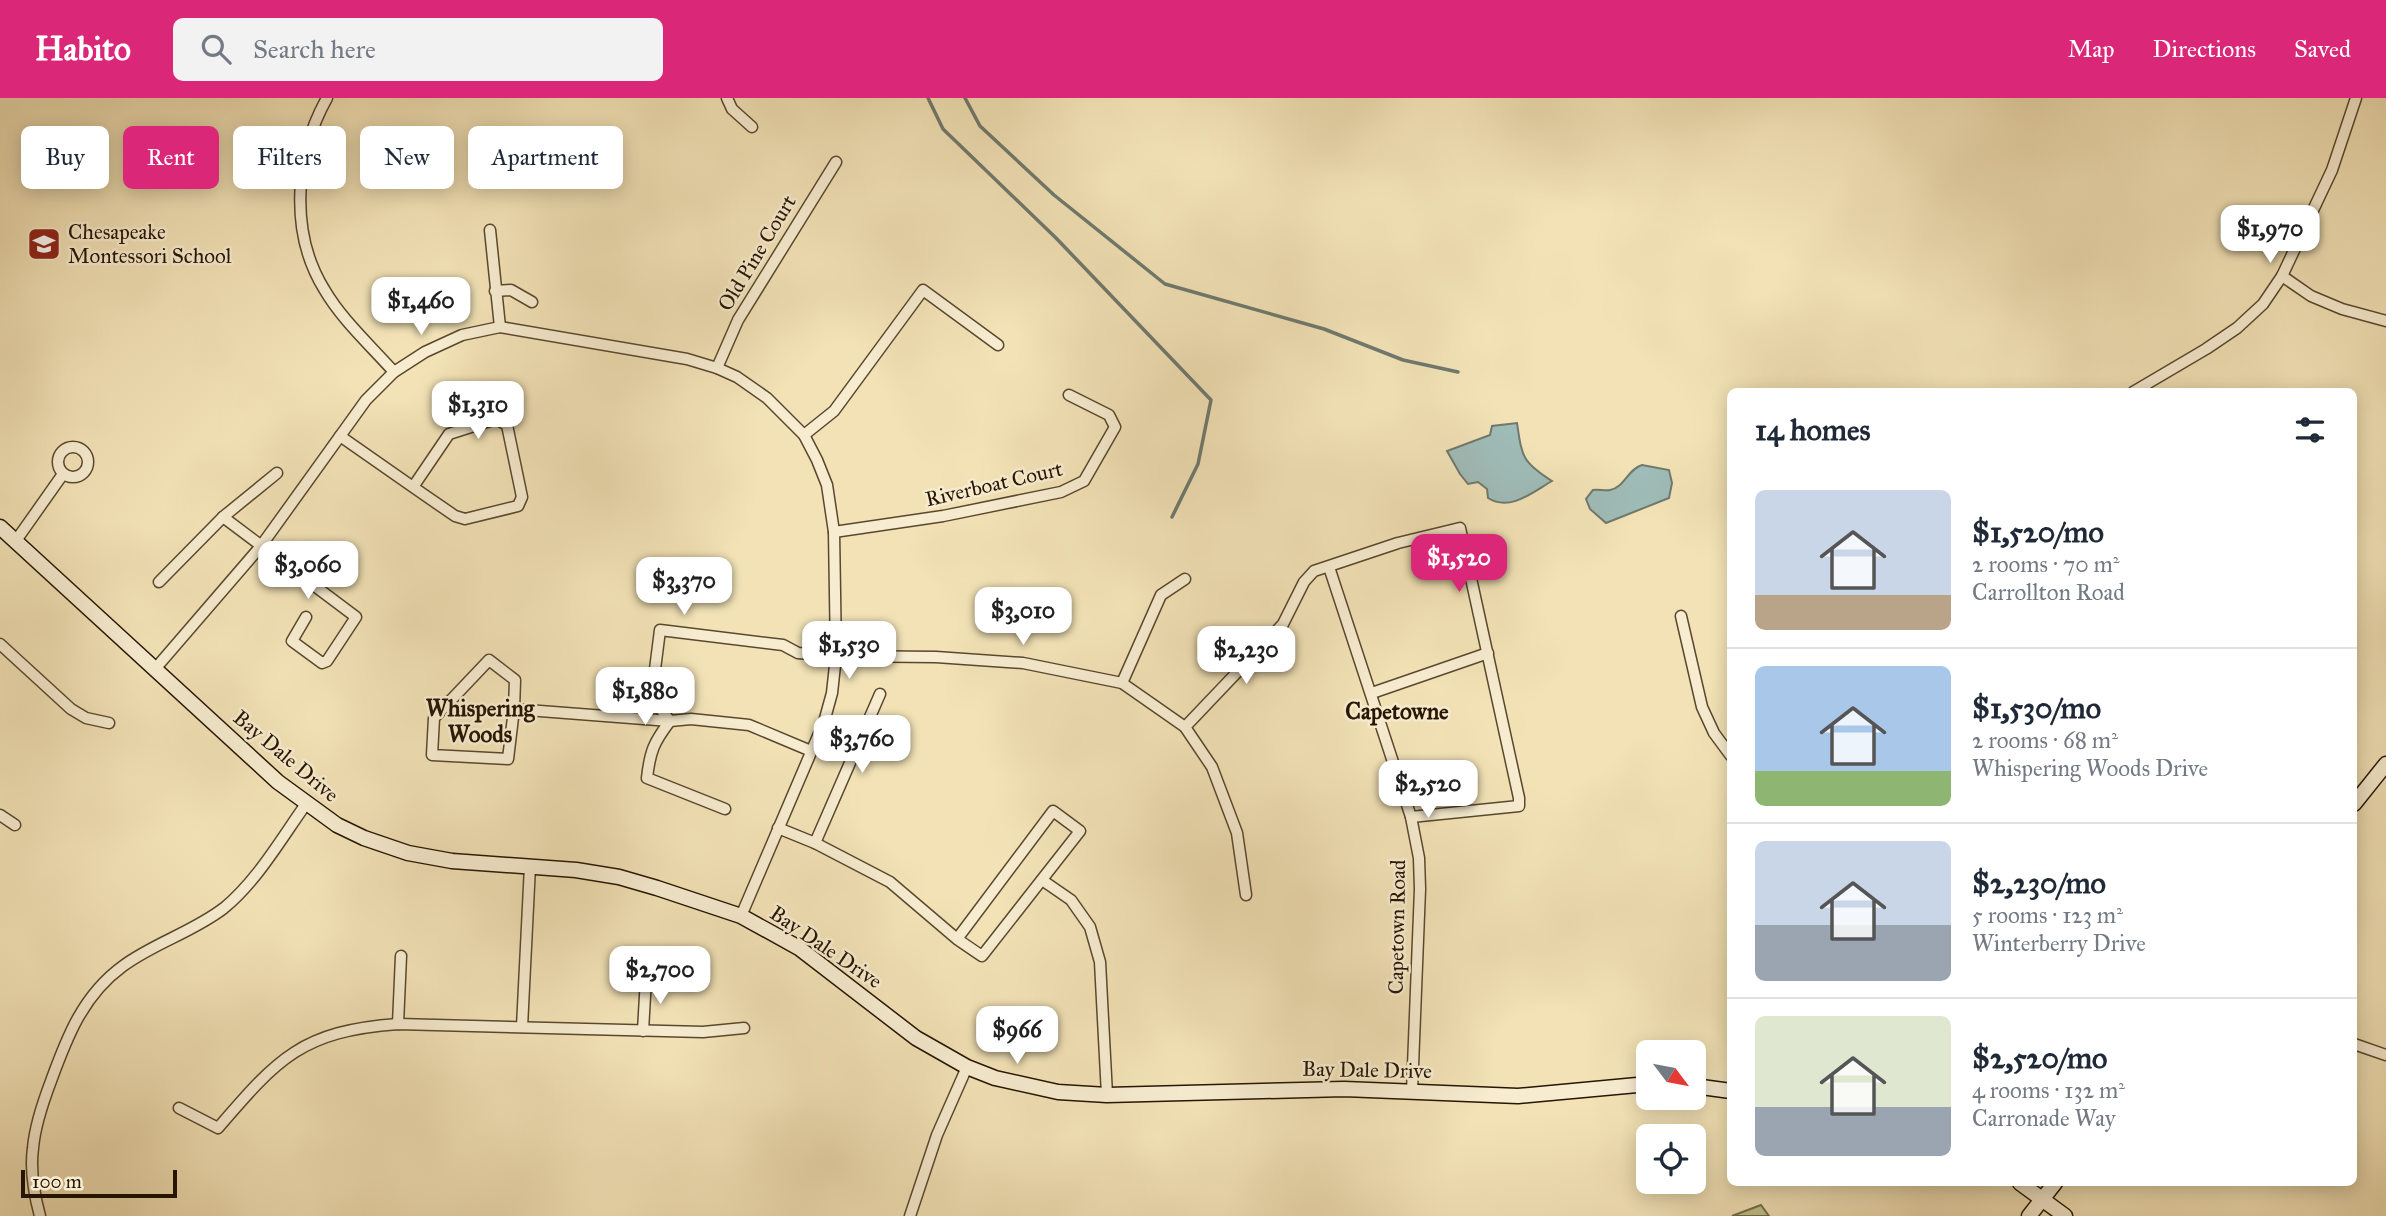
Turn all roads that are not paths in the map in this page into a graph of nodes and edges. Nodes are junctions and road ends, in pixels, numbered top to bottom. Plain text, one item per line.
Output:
1 (327, 98) edge
2 (727, 98) edge
3 (2356, 98) edge
4 (752, 127) dead end
5 (836, 162) dead end
6 (490, 230) dead end
7 (2283, 275) junction
8 (495, 291) junction
9 (532, 302) dead end
10 (2386, 321) edge
11 (500, 327) junction
12 (998, 345) dead end
13 (717, 368) junction
14 (394, 372) junction
15 (2140, 388) edge
16 (1069, 395) dead end
17 (804, 435) junction
18 (340, 436) junction
19 (277, 473) dead end
20 (63, 474) dead end
21 (413, 486) junction
22 (223, 516) junction
23 (0, 527) edge
24 (834, 532) junction
25 (15, 542) junction
26 (261, 546) junction
27 (1329, 567) junction
28 (1185, 579) dead end
29 (159, 582) dead end
30 (306, 617) dead end
31 (1681, 617) dead end
32 (0, 644) edge
33 (1488, 653) junction
34 (836, 656) junction
35 (155, 669) junction
36 (1122, 683) junction
37 (1372, 693) junction
38 (880, 694) dead end
39 (514, 709) junction
40 (670, 721) junction
41 (109, 723) dead end
42 (1185, 727) junction
43 (811, 751) junction
44 (1727, 751) edge
45 (2386, 764) edge
46 (2357, 800) edge
47 (306, 804) junction
48 (725, 809) dead end
49 (0, 815) edge
50 (1411, 817) junction
51 (15, 825) dead end
52 (778, 828) junction
53 (815, 843) junction
54 (530, 866) junction
55 (1042, 880) junction
56 (1246, 895) dead end
57 (741, 916) junction
58 (957, 939) junction
59 (401, 956) dead end
60 (646, 978) dead end
61 (398, 1024) junction
62 (522, 1027) junction
63 (744, 1028) dead end
64 (643, 1031) junction
65 (2357, 1045) edge
66 (2386, 1055) edge
67 (967, 1067) junction
68 (1636, 1085) edge
69 (1706, 1088) edge
70 (1727, 1090) edge
71 (1412, 1091) junction
72 (1107, 1095) junction
73 (179, 1108) dead end
74 (2025, 1186) edge
75 (2053, 1186) edge
76 (2043, 1198) junction
77 (40, 1216) edge
78 (910, 1216) edge
79 (2029, 1216) edge
80 (2065, 1216) edge

1 - 14 street
2 - 4 street
3 - 7 street
5 - 13 street, Old Pine Court
6 - 8 street
7 - 10 street
7 - 15 street
8 - 9 street
8 - 11 street
11 - 13 street
11 - 14 street
12 - 17 street
13 - 17 street
14 - 18 street
16 - 24 street, Riverboat Court
17 - 24 street
18 - 21 street
18 - 26 street
19 - 22 street
20 - 25 street
21 - 21 street
22 - 26 street
22 - 29 street
23 - 25 street, Bay Dale Drive
24 - 34 street
25 - 35 street, Bay Dale Drive
26 - 30 street
26 - 35 street
27 - 33 street
27 - 37 street, Capetown Road
27 - 42 street
28 - 36 street
31 - 44 street
32 - 41 street
33 - 37 street
33 - 50 street
34 - 36 street
34 - 40 street
34 - 43 street
35 - 47 street, Bay Dale Drive
36 - 42 street
37 - 50 street, Capetown Road
38 - 53 street
39 - 39 street
39 - 40 street
40 - 43 street
40 - 48 street
42 - 56 street
43 - 52 street
45 - 46 street
47 - 54 street, Bay Dale Drive
47 - 77 street
49 - 51 street
50 - 71 street, Capetown Road
52 - 53 street
52 - 57 street
53 - 58 street
54 - 57 street, Bay Dale Drive
54 - 62 street
55 - 58 street
55 - 58 street
55 - 72 street
57 - 67 street, Bay Dale Drive
59 - 61 street
60 - 64 street
61 - 62 street
61 - 73 street
62 - 64 street
63 - 64 street
65 - 66 street
67 - 72 street, Bay Dale Drive
67 - 78 street
68 - 71 street, Bay Dale Drive
69 - 70 street
71 - 72 street, Bay Dale Drive
74 - 76 street
75 - 76 street
76 - 79 street
76 - 80 street

